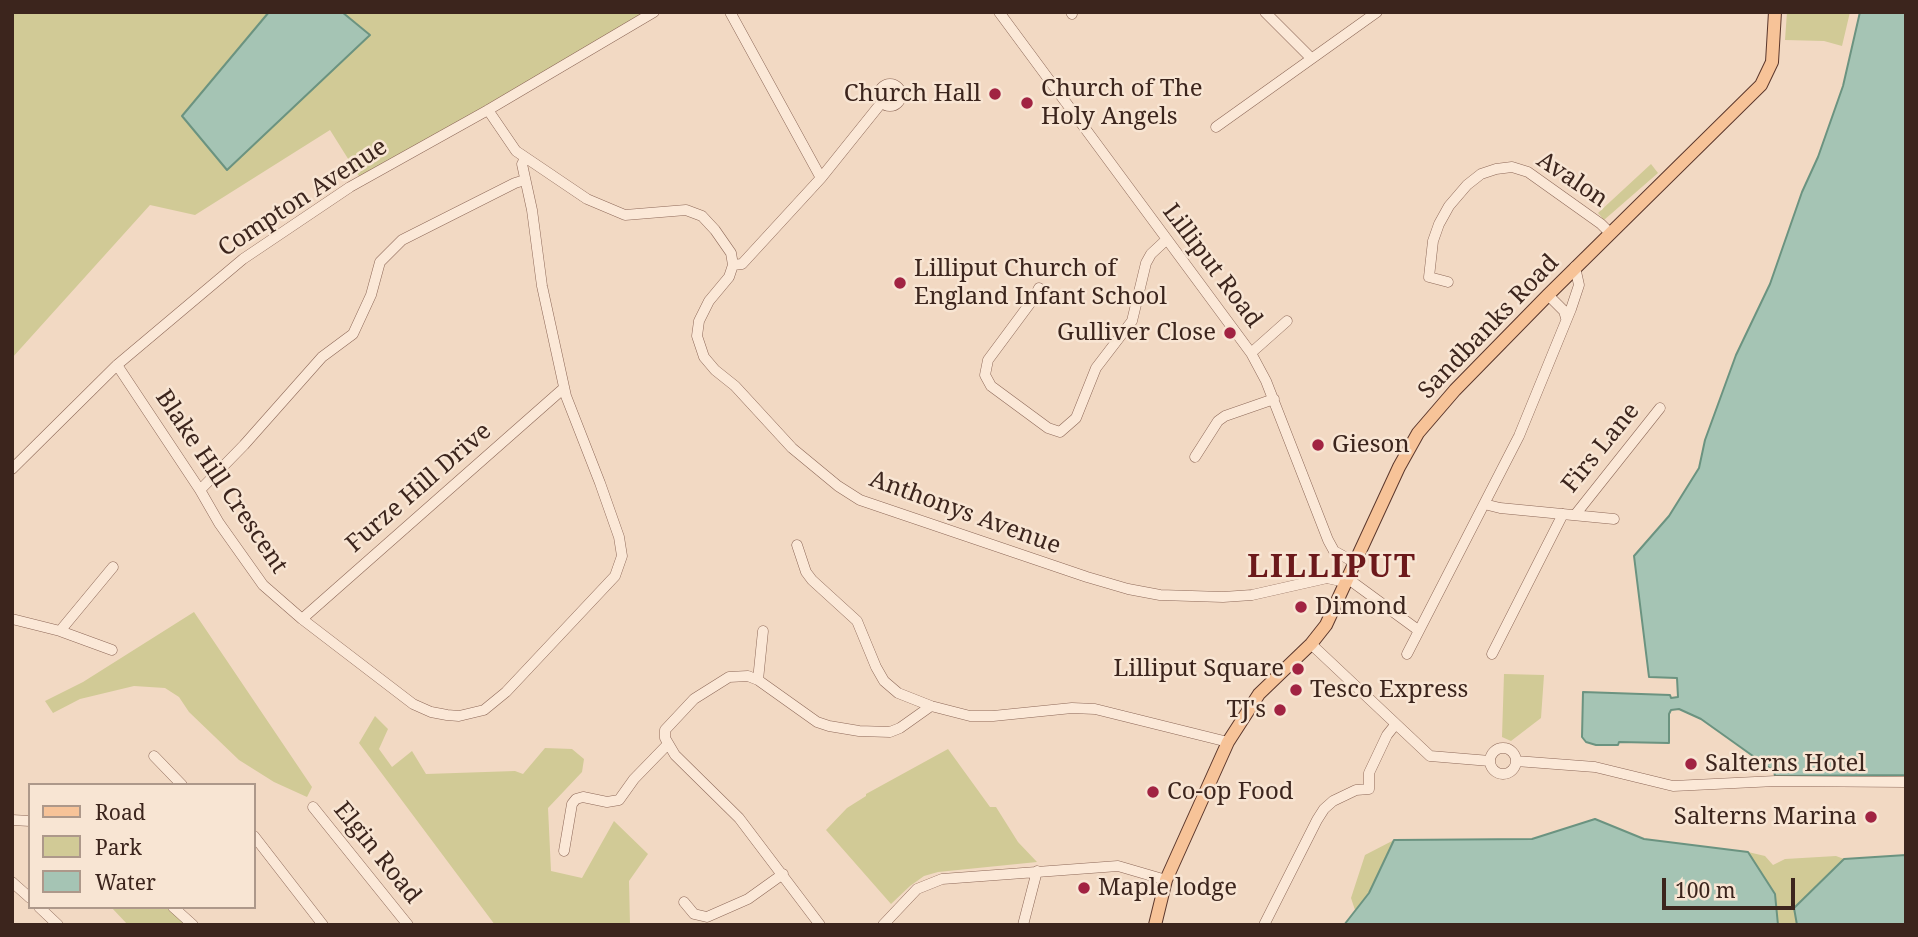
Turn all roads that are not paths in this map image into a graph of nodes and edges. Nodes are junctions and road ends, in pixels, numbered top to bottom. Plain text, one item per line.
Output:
1 (654, 12) edge
2 (730, 12) edge
3 (999, 12) edge
4 (1265, 12) edge
5 (1377, 12) edge
6 (1774, 12) edge
7 (1311, 58) junction
8 (882, 102) dead end
9 (488, 110) junction
10 (1216, 127) dead end
11 (525, 159) junction
12 (821, 178) junction
13 (525, 180) junction
14 (1610, 233) junction
15 (1166, 240) junction
16 (733, 265) junction
17 (1575, 267) junction
18 (1448, 282) dead end
19 (1040, 288) dead end
20 (1548, 295) junction
21 (1566, 318) junction
22 (1287, 321) dead end
23 (1251, 353) junction
24 (117, 365) junction
25 (564, 388) junction
26 (1274, 398) junction
27 (1660, 408) dead end
28 (1195, 457) dead end
29 (12, 469) edge
30 (200, 490) junction
31 (1483, 504) junction
32 (1563, 514) junction
33 (1575, 515) junction
34 (1614, 519) dead end
35 (797, 545) dead end
36 (1354, 562) junction
37 (113, 567) dead end
38 (1346, 580) junction
39 (12, 619) edge
40 (302, 619) junction
41 (1418, 630) junction
42 (60, 631) junction
43 (763, 631) dead end
44 (1311, 644) junction
45 (112, 650) dead end
46 (1407, 654) dead end
47 (1492, 654) dead end
48 (758, 680) junction
49 (931, 706) junction
50 (1395, 724) junction
51 (1228, 742) junction
52 (668, 744) junction
53 (154, 756) dead end
54 (1490, 761) junction
55 (1516, 761) junction
56 (1906, 782) edge
57 (181, 783) edge
58 (313, 807) dead end
59 (256, 839) edge
60 (564, 851) dead end
61 (1037, 871) junction
62 (783, 874) junction
63 (1166, 880) junction
64 (12, 882) edge
65 (28, 896) edge
66 (684, 902) dead end
67 (41, 909) edge
68 (175, 909) edge
69 (58, 925) edge
70 (193, 925) edge
71 (323, 925) edge
72 (408, 925) edge
73 (820, 925) edge
74 (883, 925) edge
75 (1023, 925) edge
76 (1155, 925) edge
77 (1264, 925) edge

1 - 9 street, Compton Avenue
2 - 12 street
3 - 15 street, Lilliput Road
4 - 7 street
5 - 7 street
6 - 14 main road, Sandbanks Road
7 - 10 street
8 - 12 street, Anthonys Avenue
9 - 11 street
9 - 24 street, Compton Avenue
11 - 13 street, Blake Hill Crescent
11 - 16 street
12 - 16 street, Anthonys Avenue
13 - 25 street, Blake Hill Crescent
13 - 30 street
14 - 17 main road, Sandbanks Road
14 - 18 street, Avalon
15 - 19 street
15 - 23 street, Lilliput Road
16 - 38 street, Anthonys Avenue
17 - 20 main road, Sandbanks Road
17 - 21 street
20 - 21 street
20 - 36 main road, Sandbanks Road
21 - 31 street
22 - 23 street
23 - 26 street, Lilliput Road
24 - 29 street, Compton Avenue
24 - 30 street, Blake Hill Crescent
25 - 40 street, Furze Hill Drive
25 - 40 street, Blake Hill Crescent
26 - 28 street
26 - 36 street, Lilliput Road
27 - 33 street, Firs Lane
30 - 40 street, Blake Hill Crescent
31 - 32 street
31 - 41 street
32 - 33 street
32 - 47 street
33 - 34 street
35 - 49 street
36 - 38 main road, Sandbanks Road
37 - 42 street
38 - 41 street
38 - 44 main road, Sandbanks Road
39 - 42 street
41 - 46 street
42 - 45 street
43 - 48 street
44 - 50 street
44 - 51 main road, Sandbanks Road
48 - 49 street
48 - 52 street
49 - 51 street
50 - 54 street
50 - 77 street
51 - 63 main road, Sandbanks Road
52 - 60 street
52 - 62 street
53 - 57 street
54 - 55 street
54 - 55 street
55 - 56 street
58 - 72 street, Elgin Road
59 - 71 street
61 - 63 street
61 - 74 street
61 - 75 street
62 - 66 street
62 - 73 street
63 - 76 main road, Sandbanks Road
64 - 65 street
67 - 69 street
68 - 70 street

